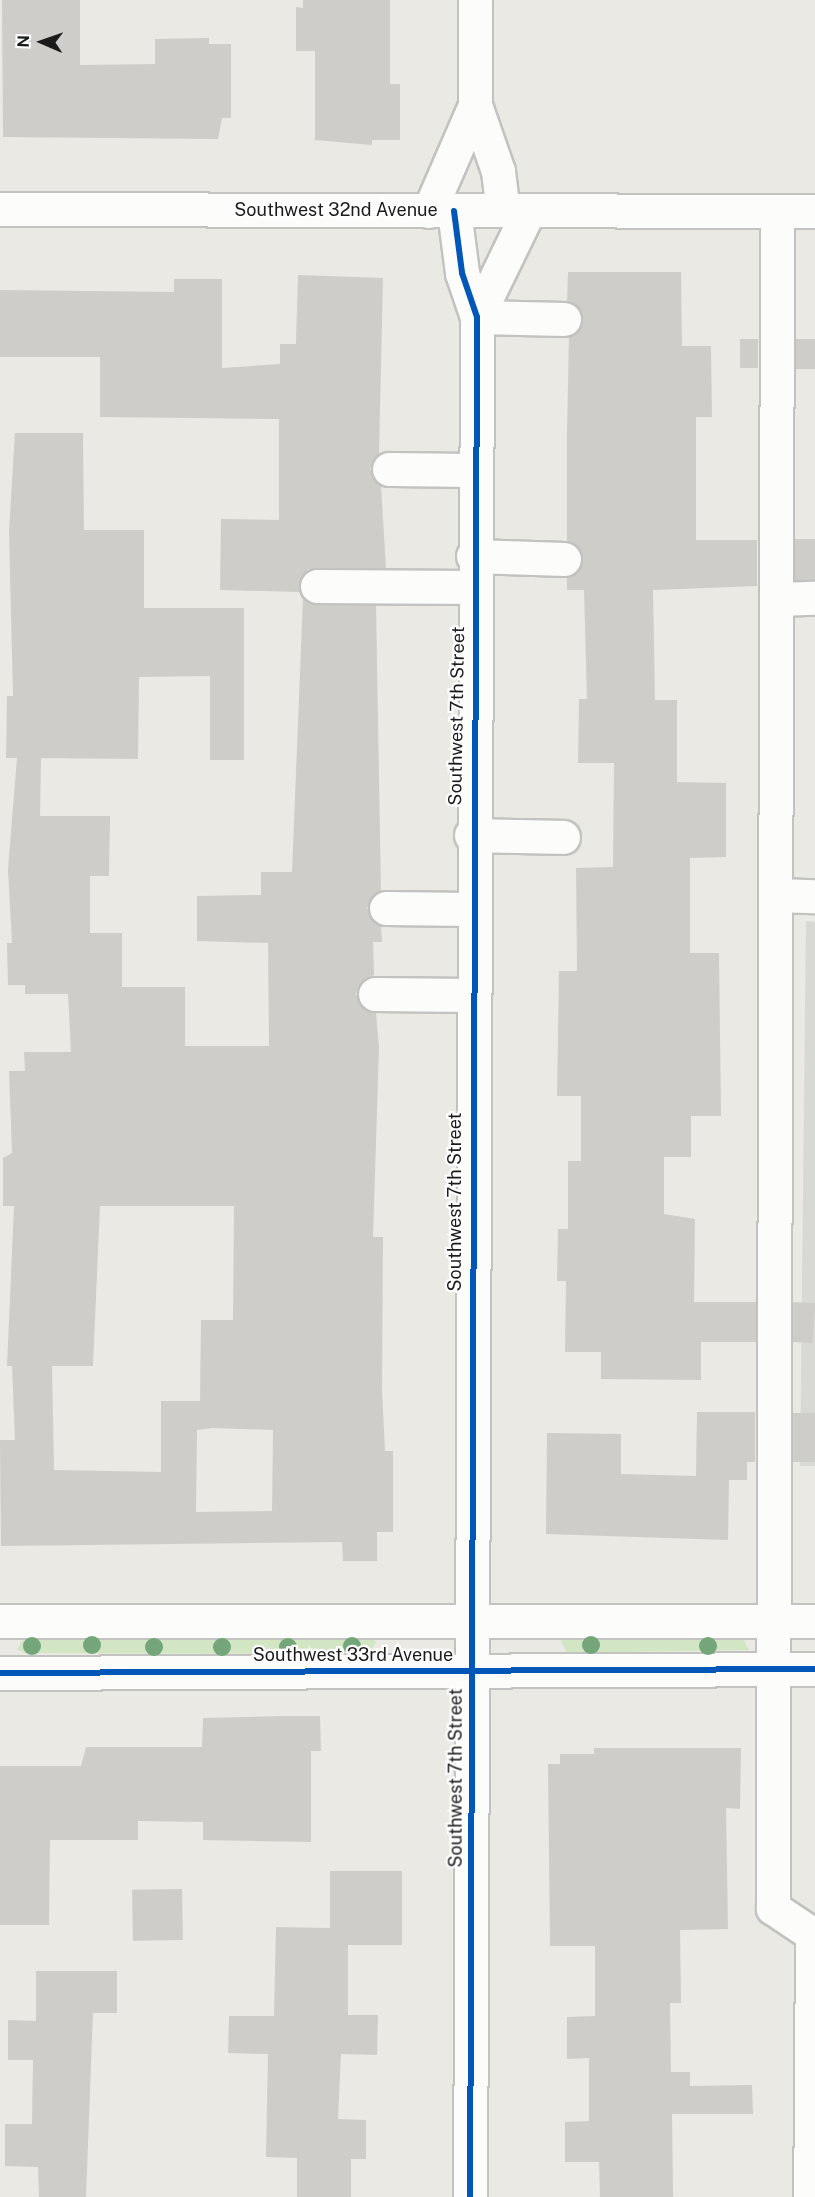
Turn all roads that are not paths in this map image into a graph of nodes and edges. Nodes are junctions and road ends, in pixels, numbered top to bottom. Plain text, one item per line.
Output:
1 (476, 0) edge
2 (475, 105) junction
3 (0, 209) edge
4 (516, 210) junction
5 (442, 211) junction
6 (777, 211) junction
7 (815, 211) edge
8 (477, 317) junction
9 (564, 319) dead end
10 (388, 469) dead end
11 (475, 470) junction
12 (564, 560) dead end
13 (473, 571) junction
14 (317, 586) dead end
15 (815, 598) edge
16 (778, 599) junction
17 (471, 835) junction
18 (563, 837) dead end
19 (777, 895) junction
20 (815, 896) edge
21 (386, 909) dead end
22 (471, 909) junction
23 (375, 994) dead end
24 (470, 995) junction
25 (471, 1619) junction
26 (815, 1620) edge
27 (0, 1621) edge
28 (774, 1621) junction
29 (774, 1669) junction
30 (815, 1669) edge
31 (472, 1670) junction
32 (0, 1673) edge
33 (813, 1934) edge
34 (470, 2197) edge
35 (810, 2197) edge

1 - 2 street
2 - 4 street
2 - 5 street
3 - 5 street, Southwest 32nd Avenue
4 - 5 street, Southwest 32nd Avenue
4 - 6 street, Southwest 32nd Avenue
4 - 8 street, Southwest 7th Street
5 - 8 street, Southwest 7th Street
6 - 7 street, Southwest 32nd Avenue
6 - 16 street
8 - 9 street
8 - 11 street, Southwest 7th Street
10 - 11 street
11 - 13 street, Southwest 7th Street
12 - 13 street
13 - 14 street
13 - 17 street, Southwest 7th Street
15 - 16 street
16 - 19 street
17 - 18 street
17 - 22 street, Southwest 7th Street
19 - 20 street
19 - 28 street
21 - 22 street
22 - 24 street, Southwest 7th Street
23 - 24 street
24 - 25 street, Southwest 7th Street
25 - 27 street, Southwest 33rd Avenue
25 - 28 street, Southwest 33rd Avenue
25 - 31 street, Southwest 7th Street
26 - 28 street, Southwest 33rd Avenue
28 - 29 street
29 - 30 street, Southwest 33rd Avenue
29 - 31 street, Southwest 33rd Avenue
29 - 33 street
31 - 32 street, Southwest 33rd Avenue
31 - 34 street, Southwest 7th Street
33 - 35 street

